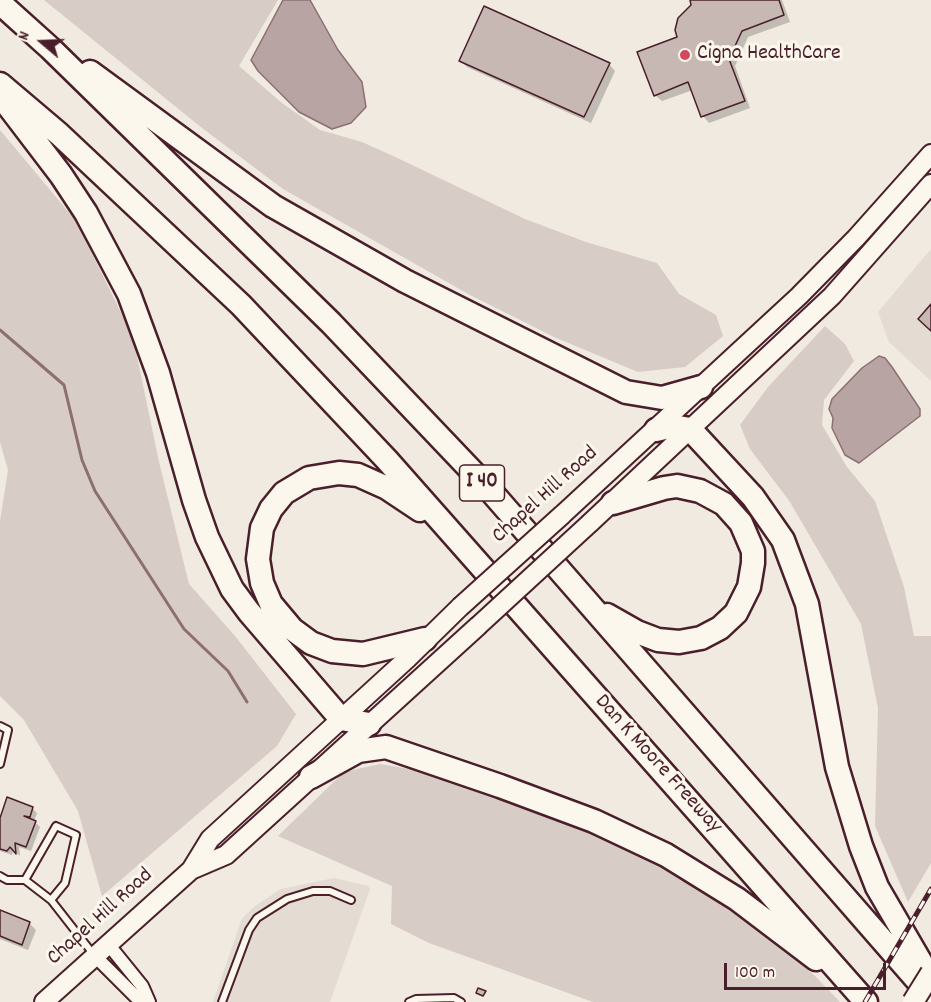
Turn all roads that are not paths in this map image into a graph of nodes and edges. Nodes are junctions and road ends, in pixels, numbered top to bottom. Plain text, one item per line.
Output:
1 (0, 3) edge
2 (50, 48) junction
3 (0, 84) edge
4 (0, 95) edge
5 (931, 154) edge
6 (931, 184) edge
7 (701, 387) junction
8 (690, 429) junction
9 (656, 430) junction
10 (613, 503) junction
11 (447, 528) junction
12 (593, 607) junction
13 (425, 639) junction
14 (341, 719) junction
15 (369, 724) junction
16 (0, 726) edge
17 (0, 764) edge
18 (311, 777) junction
19 (190, 870) junction
20 (0, 876) edge
21 (25, 880) junction
22 (51, 900) junction
23 (351, 900) dead end
24 (101, 949) junction
25 (926, 992) edge
26 (859, 995) edge
27 (44, 1002) edge
28 (141, 1002) edge
29 (148, 1002) edge
30 (222, 1002) edge
31 (409, 1002) edge
32 (461, 1002) edge

1 - 2 highway, I 40
2 - 7 highway
2 - 12 highway, I 40
3 - 11 highway, I 40
4 - 14 highway
5 - 7 main road, Chapel Hill Road
6 - 8 main road, Chapel Hill Road
7 - 9 main road, Chapel Hill Road
8 - 9 highway
8 - 10 main road, Chapel Hill Road
8 - 25 highway
9 - 13 main road, Chapel Hill Road, bridge
10 - 12 highway
10 - 15 main road, Chapel Hill Road, bridge
11 - 13 highway
11 - 26 highway, Dan K Moore Freeway / I 40
12 - 25 highway, I 40
13 - 14 main road, Chapel Hill Road
14 - 15 highway
14 - 19 main road, Chapel Hill Road
15 - 18 main road, Chapel Hill Road
16 - 17 lane
18 - 19 main road, Chapel Hill Road
18 - 26 highway
19 - 24 main road, Chapel Hill Road
20 - 21 lane
21 - 22 lane
21 - 22 lane
22 - 24 lane
23 - 30 lane
24 - 27 main road, Chapel Hill Road
24 - 28 street
24 - 29 street
31 - 32 lane

